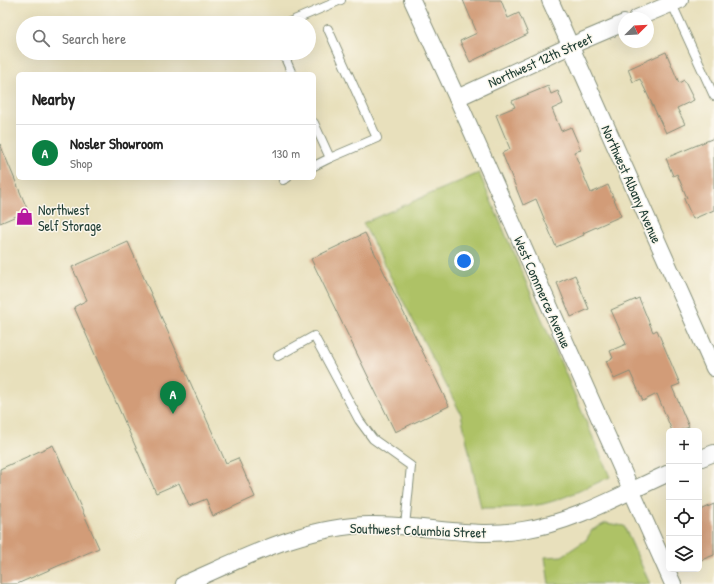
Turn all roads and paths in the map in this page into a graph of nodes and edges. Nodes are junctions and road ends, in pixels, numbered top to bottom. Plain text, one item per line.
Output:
1 (341, 0) edge
2 (412, 0) edge
3 (550, 0) edge
4 (674, 1) edge
5 (650, 12) edge
6 (303, 16) edge
7 (618, 26) edge
8 (328, 29) dead end
9 (570, 46) junction
10 (285, 60) edge
11 (291, 72) edge
12 (714, 96) edge
13 (457, 98) junction
14 (316, 126) edge
15 (330, 158) junction
16 (316, 165) edge
17 (278, 356) dead end
18 (714, 368) edge
19 (714, 453) edge
20 (702, 458) edge
21 (666, 474) edge
22 (631, 490) junction
23 (405, 526) junction
24 (184, 584) edge
25 (673, 584) edge

1 - 6 lane
2 - 13 street, West Commerce Avenue
3 - 9 street, Northwest Albany Avenue
4 - 5 street
4 - 12 lane
7 - 9 street, Northwest 12th Street
8 - 15 lane
9 - 13 street, Northwest 12th Street
9 - 18 street, Northwest Albany Avenue
10 - 11 lane
13 - 22 street, West Commerce Avenue
14 - 15 lane
15 - 16 lane
17 - 23 lane
19 - 20 street
21 - 22 street, Southwest Columbia Street
22 - 23 street, Southwest Columbia Street
22 - 25 street, West Commerce Avenue
23 - 24 street, Southwest Columbia Street

